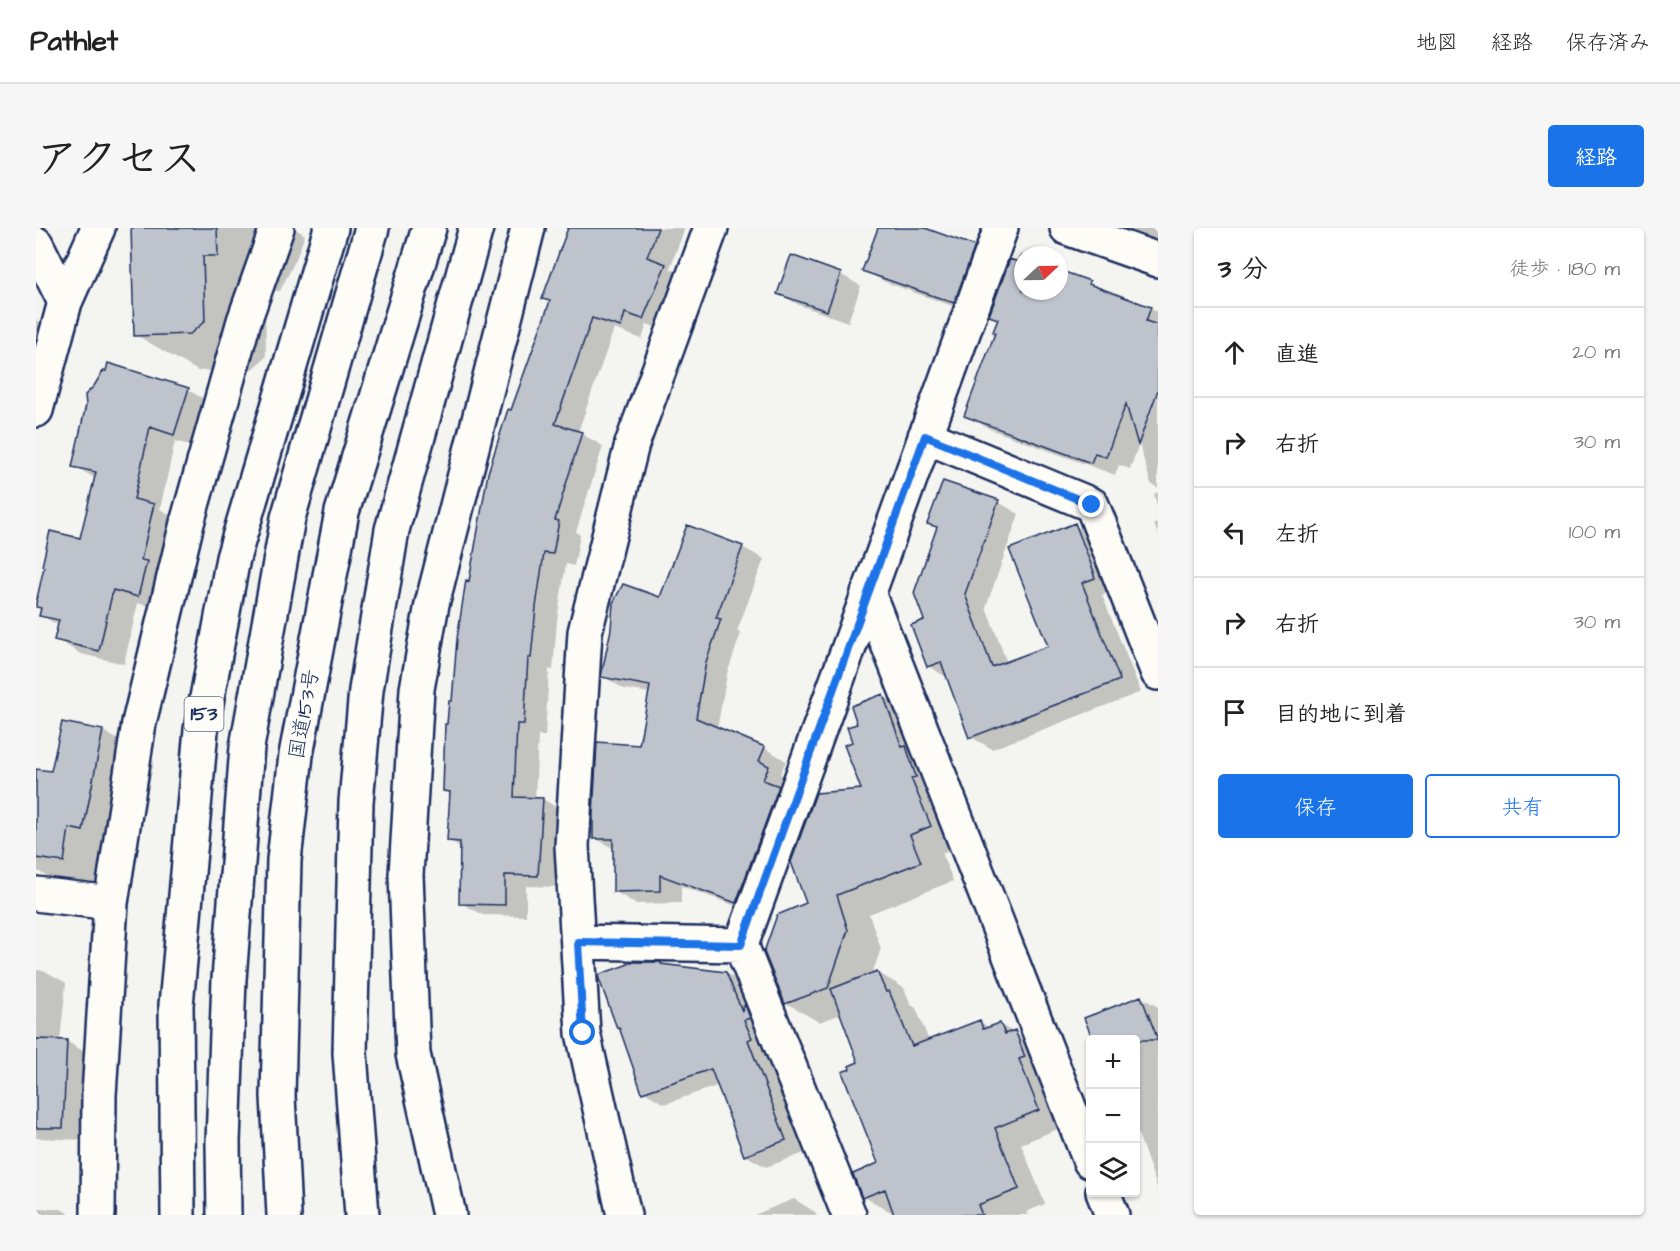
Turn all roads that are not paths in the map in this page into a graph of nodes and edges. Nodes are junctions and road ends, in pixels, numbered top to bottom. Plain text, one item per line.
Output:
1 (98, 228) edge
2 (277, 228) edge
3 (331, 228) edge
4 (372, 228) edge
5 (429, 228) edge
6 (476, 228) edge
7 (528, 228) edge
8 (711, 228) edge
9 (1001, 228) edge
10 (1067, 228) edge
11 (36, 244) edge
12 (1158, 260) edge
13 (65, 302) junction
14 (36, 410) edge
15 (925, 436) junction
16 (867, 593) junction
17 (1158, 673) edge
18 (36, 894) edge
19 (111, 903) junction
20 (578, 942) junction
21 (741, 945) junction
22 (1086, 1151) edge
23 (1105, 1197) edge
24 (98, 1215) edge
25 (178, 1215) edge
26 (224, 1215) edge
27 (284, 1215) edge
28 (362, 1215) edge
29 (449, 1215) edge
30 (624, 1215) edge
31 (849, 1215) edge
32 (1112, 1215) edge

1 - 13 main road
2 - 19 main road
3 - 25 main road, 153
4 - 26 main road, 153
5 - 27 main road, 国道153号
6 - 28 main road
7 - 29 main road
8 - 20 main road
9 - 15 main road
10 - 12 main road
11 - 13 main road
13 - 14 main road
15 - 16 main road
15 - 17 main road
16 - 21 main road
16 - 22 main road
18 - 19 main road
19 - 24 main road
20 - 21 main road
20 - 30 main road
21 - 31 main road
23 - 32 main road

